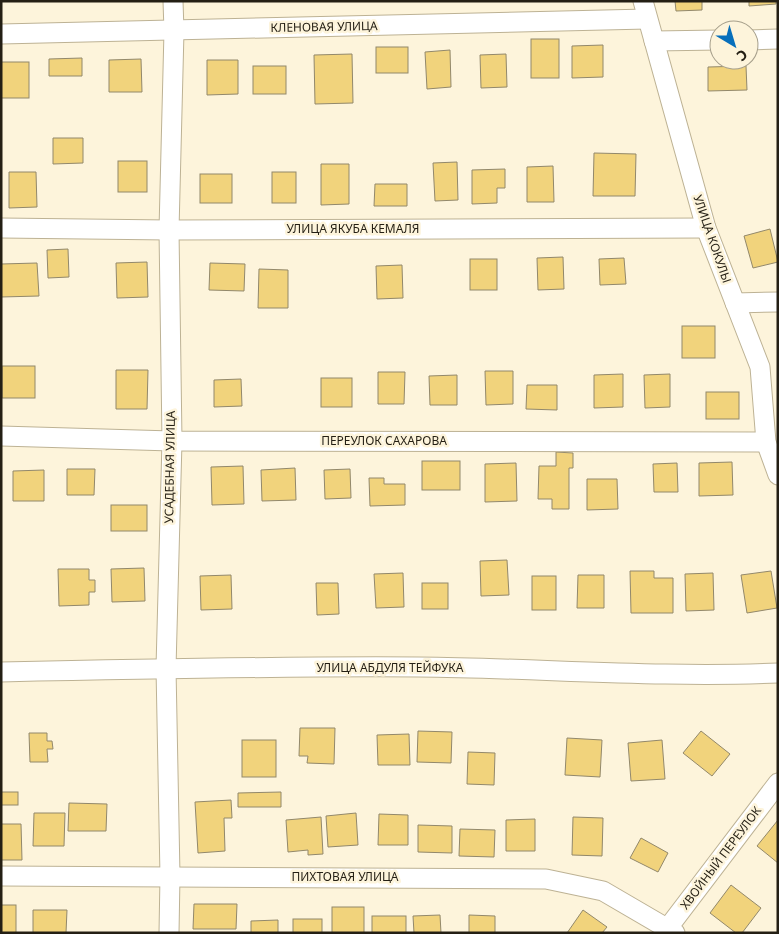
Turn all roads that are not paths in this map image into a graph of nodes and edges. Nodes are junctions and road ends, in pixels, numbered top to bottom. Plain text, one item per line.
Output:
1 (173, 1) edge
2 (645, 10) edge
3 (174, 31) junction
4 (1, 34) edge
5 (778, 39) edge
6 (709, 40) edge
7 (759, 40) edge
8 (654, 41) junction
9 (1, 228) edge
10 (706, 228) junction
11 (169, 230) junction
12 (778, 302) edge
13 (735, 303) junction
14 (1, 436) edge
15 (172, 441) junction
16 (766, 442) junction
17 (778, 475) edge
18 (166, 668) junction
19 (1, 672) edge
20 (778, 673) edge
21 (778, 783) edge
22 (1, 876) edge
23 (170, 876) junction
24 (669, 931) edge
25 (170, 933) edge

1 - 3 street, УСАДЕБНАЯ УЛИЦА
2 - 3 street, КЛЕНОВАЯ УЛИЦА
2 - 8 street, УЛИЦА КОКУЛЫ
3 - 4 street, КЛЕНОВАЯ УЛИЦА
3 - 11 street, УСАДЕБНАЯ УЛИЦА
5 - 7 street
6 - 8 street
8 - 10 street, УЛИЦА КОКУЛЫ
9 - 11 street, УЛИЦА ЯКУБА КЕМАЛЯ
10 - 11 street, УЛИЦА ЯКУБА КЕМАЛЯ
10 - 13 street, УЛИЦА КОКУЛЫ
11 - 15 street, УСАДЕБНАЯ УЛИЦА
12 - 13 street
13 - 16 street, УЛИЦА КОКУЛЫ
14 - 15 street, ПЕРЕУЛОК САХАРОВА
15 - 16 street, ПЕРЕУЛОК САХАРОВА
15 - 18 street, УСАДЕБНАЯ УЛИЦА
16 - 17 street, УЛИЦА КОКУЛЫ
18 - 19 street, УЛИЦА АБДУЛЯ ТЕЙФУКА
18 - 20 street, УЛИЦА АБДУЛЯ ТЕЙФУКА
18 - 23 street, УСАДЕБНАЯ УЛИЦА
21 - 24 street, ХВОЙНЫЙ ПЕРЕУЛОК
22 - 23 street, ПИХТОВАЯ УЛИЦА
23 - 24 street, ПИХТОВАЯ УЛИЦА
23 - 25 street, УСАДЕБНАЯ УЛИЦА

